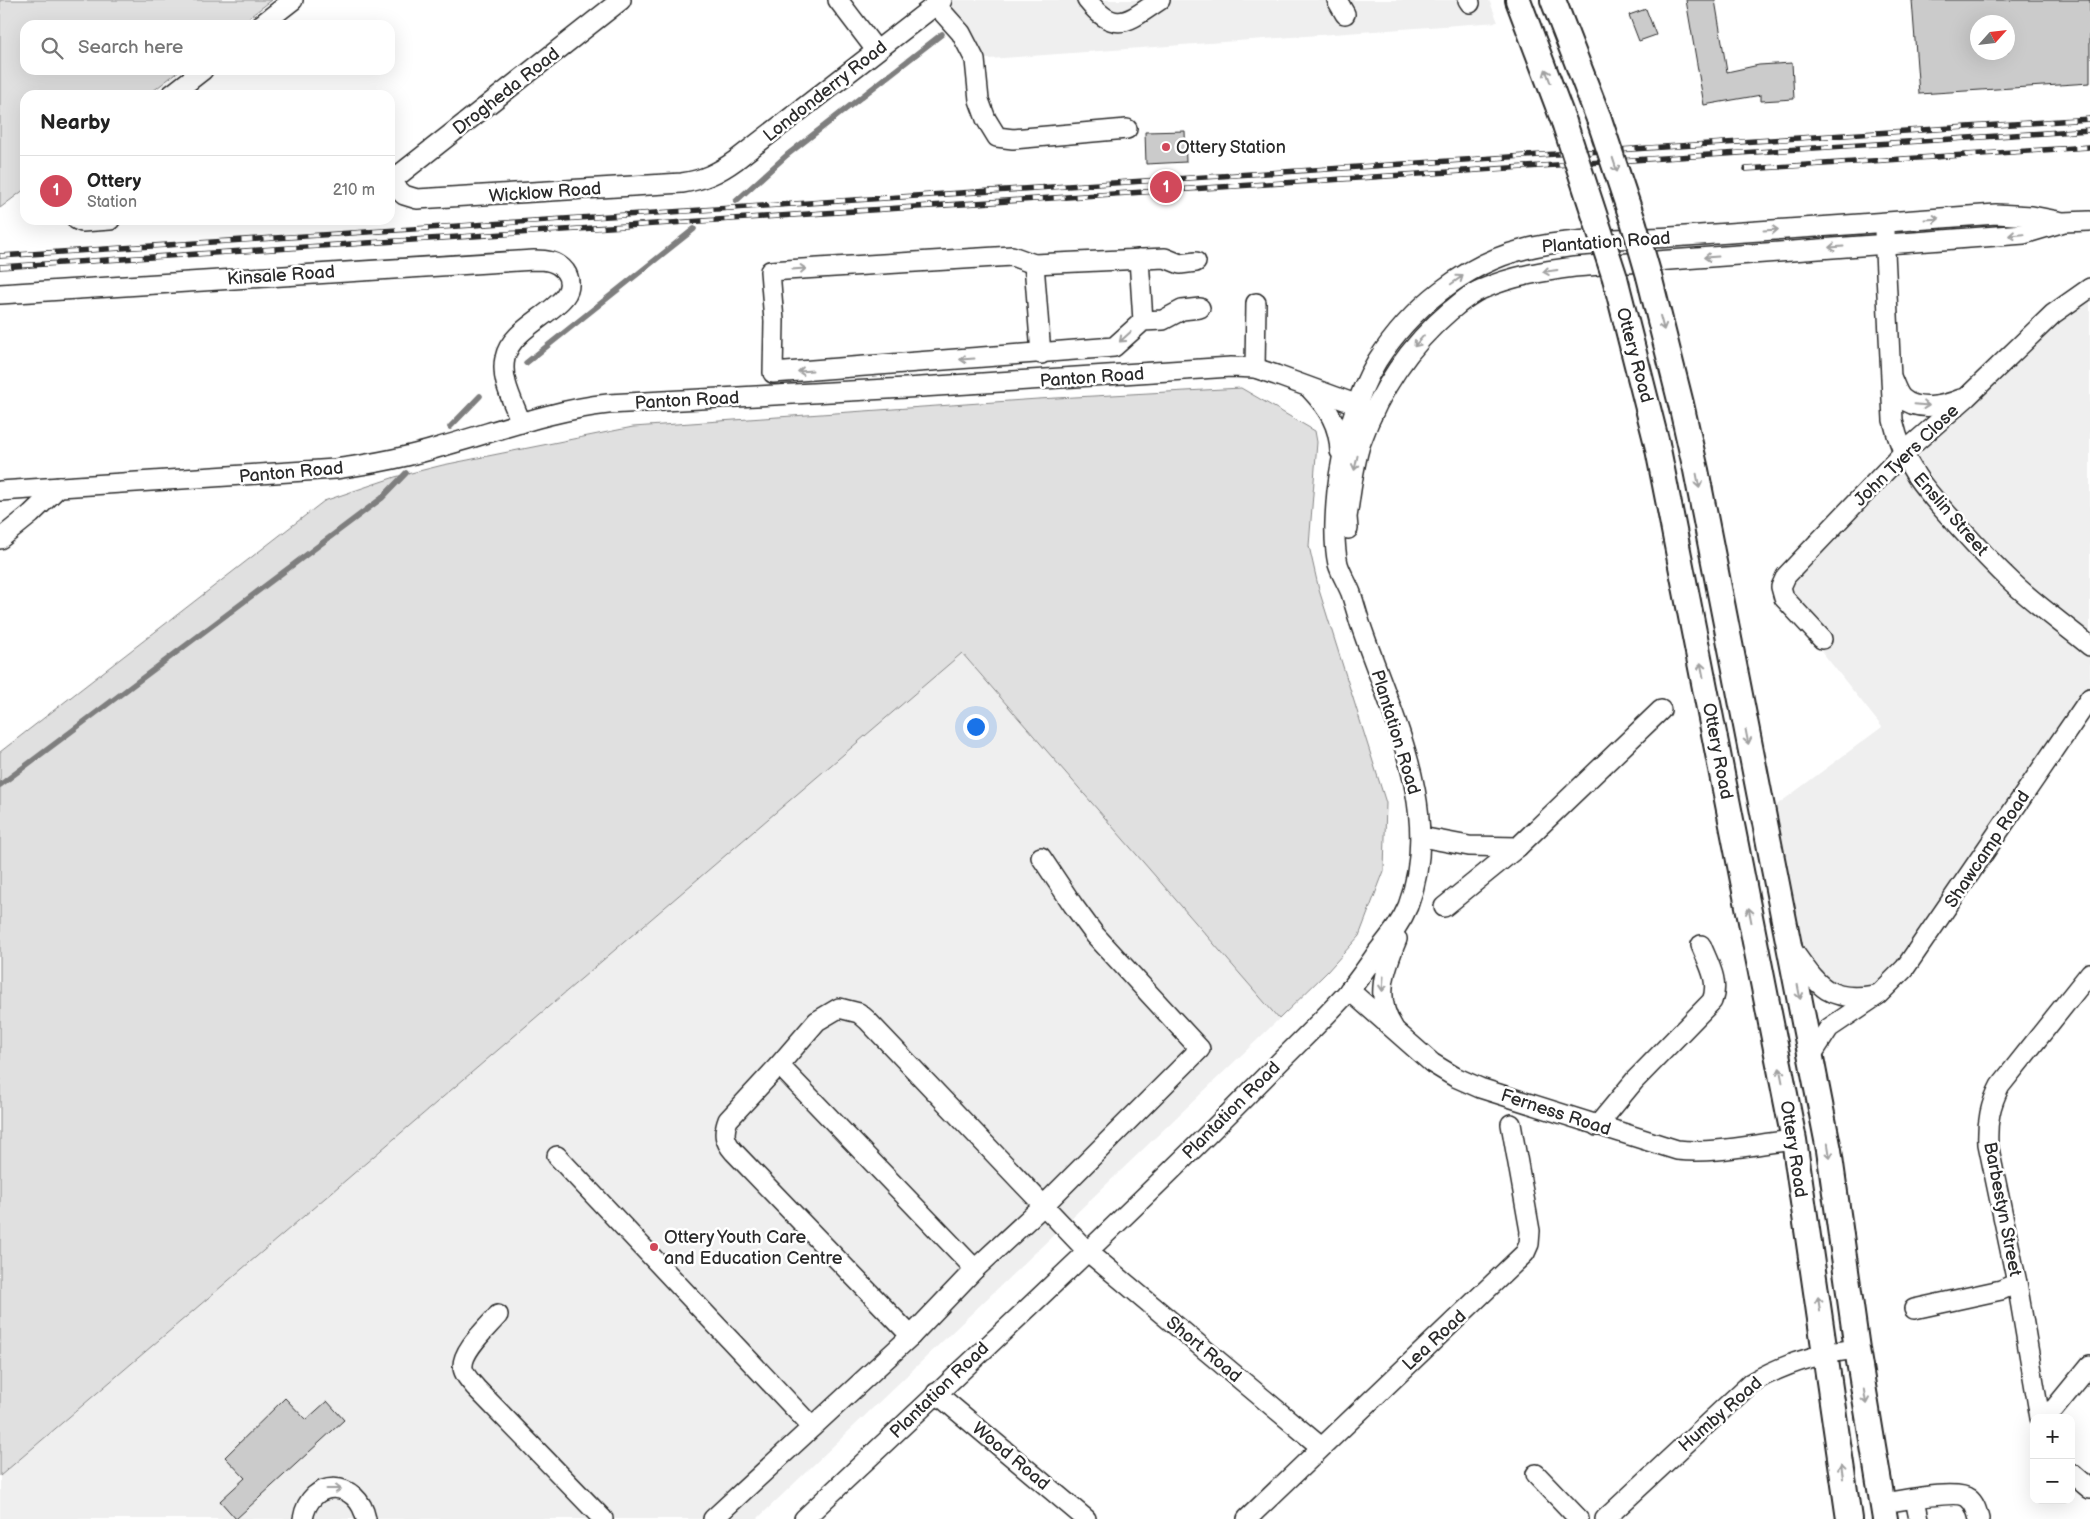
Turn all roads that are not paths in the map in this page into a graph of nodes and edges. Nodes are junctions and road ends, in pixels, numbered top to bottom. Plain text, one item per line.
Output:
1 (293, 0) edge
2 (621, 0) edge
3 (838, 0) edge
4 (1087, 0) edge
5 (1160, 0) edge
6 (1518, 0) edge
7 (1553, 0) edge
8 (939, 2) edge
9 (267, 20) edge
10 (876, 50) junction
11 (197, 75) edge
12 (177, 90) edge
13 (1127, 129) dead end
14 (395, 178) edge
15 (706, 179) joint
16 (395, 187) edge
17 (1884, 221) junction
18 (2090, 221) edge
19 (2063, 222) junction
20 (1885, 244) junction
21 (1139, 259) junction
22 (1196, 262) dead end
23 (1034, 264) junction
24 (2090, 288) edge
25 (0, 294) edge
26 (1256, 303) dead end
27 (1200, 308) dead end
28 (1143, 321) junction
29 (1041, 354) junction
30 (1255, 368) junction
31 (1891, 376) junction
32 (1310, 389) junction
33 (1967, 397) junction
34 (1365, 411) junction
35 (521, 423) junction
36 (1903, 453) junction
37 (1340, 465) junction
38 (59, 487) junction
39 (0, 491) edge
40 (0, 539) edge
41 (1353, 598) junction
42 (1822, 639) dead end
43 (2090, 646) edge
44 (2090, 698) edge
45 (1661, 710) dead end
46 (1421, 836) junction
47 (1518, 847) junction
48 (1041, 857) dead end
49 (1444, 907) dead end
50 (1402, 921) junction
51 (1789, 944) junction
52 (1701, 945) dead end
53 (2090, 973) edge
54 (1350, 990) junction
55 (1878, 995) junction
56 (1398, 1034) junction
57 (1811, 1056) junction
58 (779, 1065) junction
59 (1511, 1124) dead end
60 (1597, 1126) junction
61 (1794, 1140) junction
62 (557, 1156) dead end
63 (1043, 1206) junction
64 (1086, 1251) junction
65 (976, 1269) junction
66 (2017, 1283) junction
67 (1914, 1309) dead end
68 (498, 1315) dead end
69 (911, 1336) junction
70 (1857, 1349) junction
71 (1825, 1353) junction
72 (2090, 1365) edge
73 (936, 1393) junction
74 (2040, 1414) edge
75 (2044, 1414) edge
76 (812, 1427) junction
77 (1321, 1447) junction
78 (1536, 1474) dead end
79 (2075, 1476) edge
80 (2090, 1489) edge
81 (1915, 1499) junction
82 (1884, 1511) edge
83 (303, 1519) edge
84 (366, 1519) edge
85 (603, 1519) edge
86 (713, 1519) edge
87 (804, 1519) edge
88 (1086, 1519) edge
89 (1247, 1519) edge
90 (1579, 1519) edge
91 (1605, 1519) edge
92 (1849, 1519) edge
93 (1919, 1519) edge
94 (1979, 1519) edge

1 - 9 street
2 - 14 street, Drogheda Road
3 - 10 street
4 - 5 street
61 -> 6 main road, Ottery Road, bridge
7 -> 51 main road, Ottery Road, bridge
8 - 10 street, Londonderry Road
8 - 13 street
10 - 15 street, Londonderry Road
11 - 12 street
15 - 16 street, Wicklow Road
17 -> 19 street, Plantation Road
17 - 20 street, Enslin Street
34 -> 17 street, Plantation Road
18 - 19 street, Plantation Road
19 -> 20 street, Plantation Road
20 - 31 street, Enslin Street
20 -> 34 street, Plantation Road
21 - 22 street
21 - 23 street
21 - 28 street
23 - 29 street
29 -> 23 street
24 - 33 street, John Tyers Close
25 - 35 street, Kinsale Road
26 - 30 street
27 - 28 street
28 -> 29 street
30 - 32 street, Panton Road
30 - 35 street, Panton Road
31 -> 33 street
31 - 36 street, Enslin Street
32 - 34 street, Panton Road
32 - 37 street
33 - 36 street, John Tyers Close
34 - 37 street, Plantation Road
34 -> 41 street, Plantation Road
35 - 38 street, Panton Road
36 - 42 street, John Tyers Close
36 - 43 street, Enslin Street
37 - 41 street, Plantation Road
38 - 39 street, Panton Road
38 - 40 street
41 - 46 street, Plantation Road
44 - 55 street, Shawcamp Road
45 - 47 street
46 - 47 street
46 - 50 street, Plantation Road
47 - 49 street
48 - 63 street
50 - 54 street, Plantation Road
50 -> 56 street
51 - 55 street
51 -> 57 main road, Ottery Road
52 - 60 street
53 - 66 street, Barbestyn Street
54 - 56 street, Ferness Road
54 - 64 street, Plantation Road
55 - 57 street, Shawcamp Road
56 - 60 street, Ferness Road
57 -> 70 main road, Ottery Road
58 - 63 street, Short Road
58 - 65 street
58 - 69 street, Short Road
59 - 77 street, Lea Road
60 - 61 street, Ferness Road
71 -> 61 main road, Ottery Road
62 - 76 street
63 - 64 street, Short Road
63 - 65 street
64 - 73 street, Plantation Road
64 - 77 street, Short Road
65 - 69 street
66 - 67 street
66 - 74 street, Barbestyn Street
68 - 85 street
69 - 76 street
70 - 71 street, Humby Road
70 -> 82 main road, Ottery Road
71 - 91 street, Humby Road
92 -> 71 main road, Ottery Road
72 - 75 street
73 - 87 street, Plantation Road
73 - 88 street, Wood Road
76 - 86 street
77 - 89 street, Lea Road
78 - 90 street
79 - 80 street
81 - 82 street
81 - 93 street
81 - 94 street
83 -> 84 street

